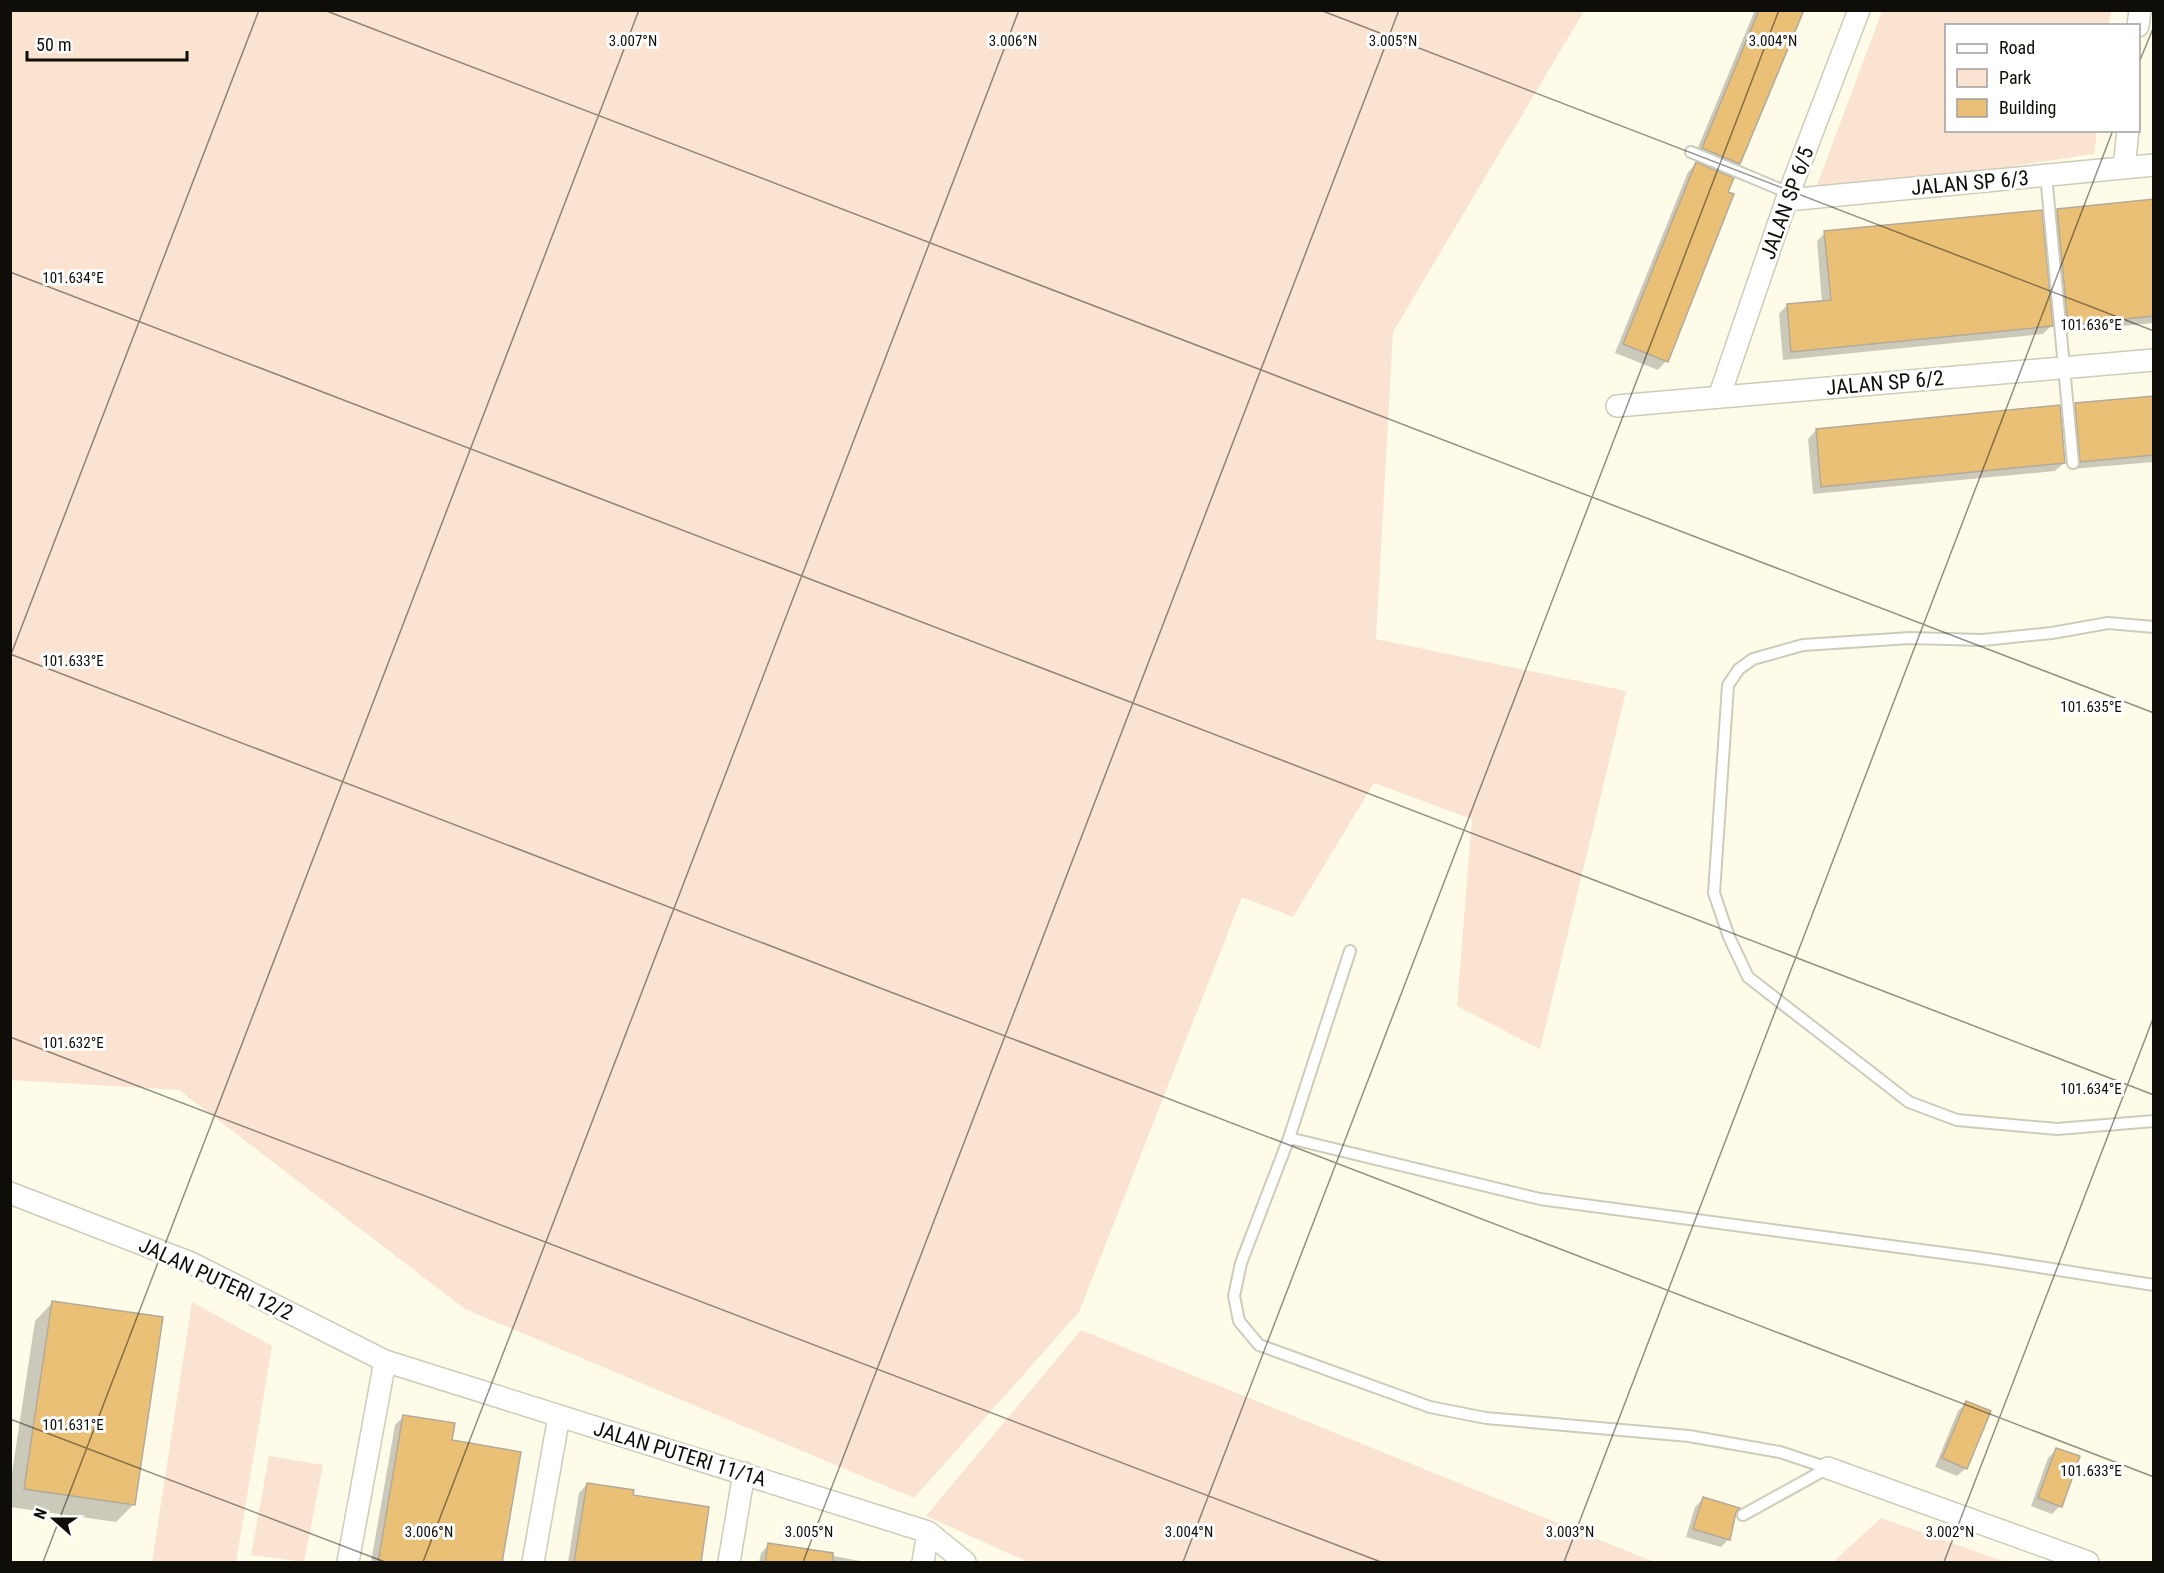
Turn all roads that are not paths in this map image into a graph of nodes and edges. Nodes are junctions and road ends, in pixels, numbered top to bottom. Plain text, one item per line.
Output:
1 (1859, 10) edge
2 (2128, 132) edge
3 (1691, 152) dead end
4 (2154, 165) edge
5 (2124, 168) junction
6 (2046, 175) junction
7 (1788, 196) junction
8 (2154, 360) edge
9 (2062, 368) junction
10 (1719, 397) junction
11 (1617, 406) dead end
12 (2073, 463) dead end
13 (2154, 627) edge
14 (1350, 951) dead end
15 (2154, 1121) edge
16 (1289, 1138) junction
17 (11, 1193) edge
18 (2154, 1285) edge
19 (385, 1361) junction
20 (559, 1416) junction
21 (1828, 1468) junction
22 (744, 1473) junction
23 (1743, 1515) dead end
24 (928, 1532) junction
25 (348, 1563) edge
26 (534, 1563) edge
27 (729, 1563) edge
28 (923, 1563) edge
29 (965, 1563) edge
30 (2088, 1563) edge

1 - 7 street, JALAN SP 6/5
2 - 5 street
3 - 7 lane
4 - 5 street, JALAN SP 6/3
5 - 6 street, JALAN SP 6/3
6 - 7 street, JALAN SP 6/3
6 - 9 lane
7 - 10 street, JALAN SP 6/5
8 - 9 street, JALAN SP 6/2
9 - 10 street, JALAN SP 6/2
9 - 12 lane
10 - 11 street, JALAN SP 6/2
13 - 15 lane
14 - 16 lane
16 - 18 lane
16 - 21 lane
17 - 19 street, JALAN PUTERI 12/2
19 - 20 street, JALAN PUTERI 11/1A
19 - 25 street
20 - 22 street, JALAN PUTERI 11/1A
20 - 26 street
21 - 23 lane
21 - 30 street
22 - 24 street, JALAN PUTERI 11/1A
22 - 27 street
24 - 28 street
24 - 29 street, JALAN PUTERI 11/1A

